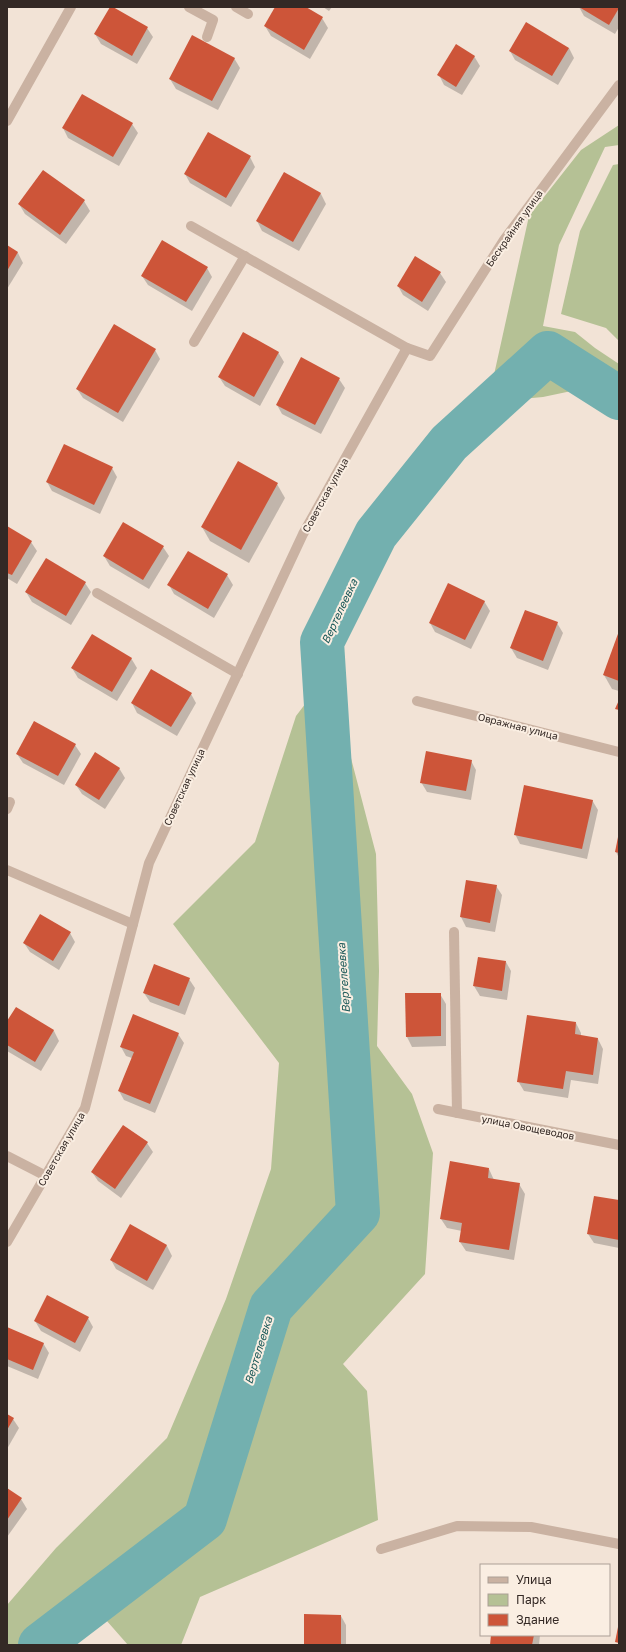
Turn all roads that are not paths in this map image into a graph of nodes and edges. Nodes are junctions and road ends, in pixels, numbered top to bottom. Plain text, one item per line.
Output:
1 (71, 7) edge
2 (189, 7) edge
3 (236, 7) edge
4 (248, 14) dead end
5 (206, 38) dead end
6 (619, 85) edge
7 (7, 121) edge
8 (191, 226) dead end
9 (245, 256) junction
10 (194, 342) dead end
11 (407, 348) junction
12 (97, 593) dead end
13 (238, 674) junction
14 (417, 701) dead end
15 (619, 752) edge
16 (7, 870) edge
17 (133, 924) junction
18 (454, 932) dead end
19 (438, 1109) dead end
20 (457, 1113) junction
21 (619, 1144) edge
22 (7, 1156) edge
23 (46, 1176) junction
24 (7, 1242) edge
25 (619, 1544) edge
26 (381, 1549) dead end

1 - 7 street
2 - 5 street
3 - 4 street
6 - 11 street, Бескрайняя улица
8 - 9 street
9 - 10 street
9 - 11 street
11 - 13 street, Советская улица
12 - 13 street
13 - 17 street, Советская улица
14 - 15 street, Овражная улица
16 - 17 street
17 - 23 street, Советская улица
18 - 20 street
19 - 20 street, улица Овощеводов
20 - 21 street, улица Овощеводов
22 - 23 street
23 - 24 street, Советская улица
25 - 26 street

